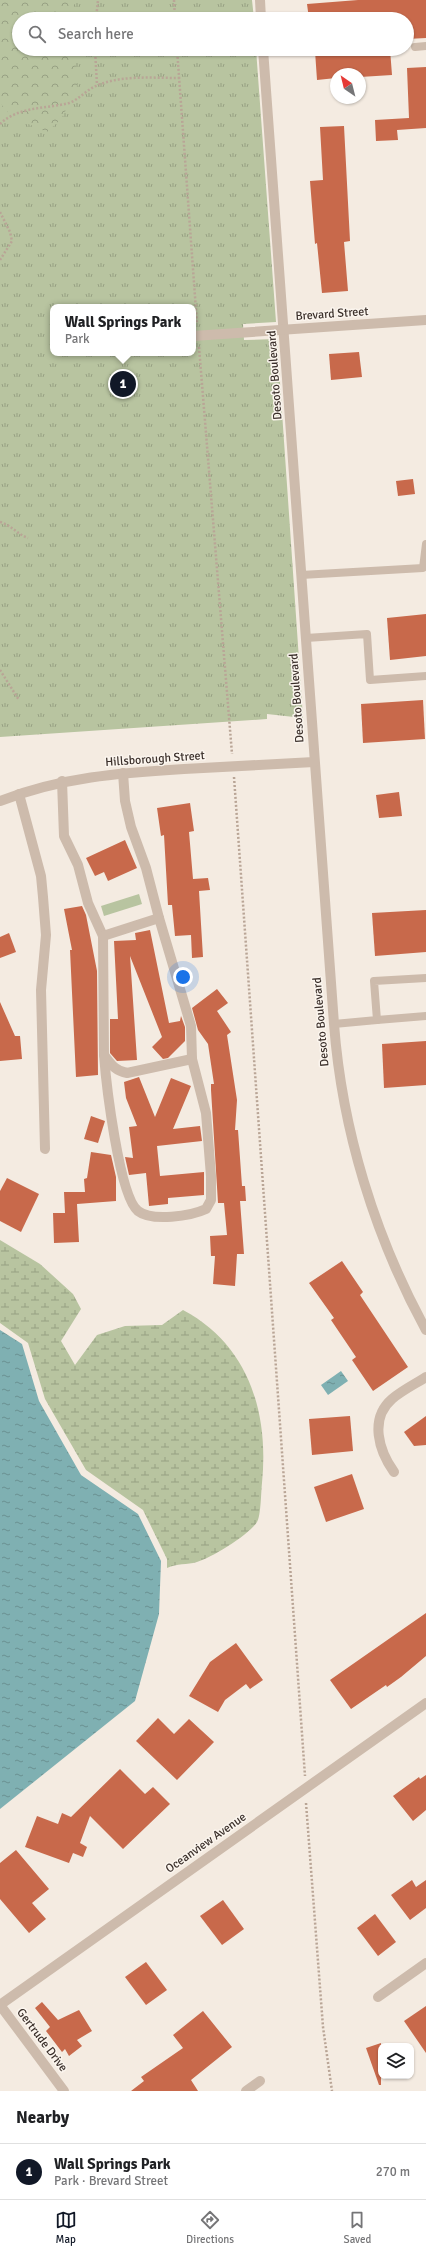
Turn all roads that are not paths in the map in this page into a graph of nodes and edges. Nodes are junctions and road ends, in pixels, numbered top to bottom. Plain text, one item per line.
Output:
1 (260, 0) edge
2 (261, 12) edge
3 (415, 46) dead end
4 (426, 46) edge
5 (264, 56) edge
6 (426, 320) edge
7 (285, 330) junction
8 (196, 335) edge
9 (426, 544) edge
10 (301, 575) junction
11 (306, 638) junction
12 (426, 676) edge
13 (314, 762) junction
14 (123, 773) junction
15 (62, 781) junction
16 (19, 794) junction
17 (0, 801) edge
18 (159, 918) junction
19 (103, 936) junction
20 (426, 978) edge
21 (426, 1016) edge
22 (377, 1020) junction
23 (334, 1024) junction
24 (104, 1055) junction
25 (192, 1059) junction
26 (45, 1149) dead end
27 (426, 1330) edge
28 (426, 1377) edge
29 (394, 1472) dead end
30 (426, 1703) edge
31 (426, 1963) edge
32 (378, 1997) dead end
33 (0, 2005) edge
34 (260, 2081) dead end
35 (64, 2091) edge
36 (246, 2091) edge

1 - 2 street
3 - 4 lane
5 - 7 street, Desoto Boulevard
6 - 7 street, Brevard Street
7 - 8 street, Brevard Street
7 - 10 street, Desoto Boulevard
9 - 10 lane
10 - 11 street, Desoto Boulevard
11 - 12 lane
11 - 13 street, Desoto Boulevard
13 - 14 street, Hillsborough Street
13 - 23 street, Desoto Boulevard
14 - 15 street, Hillsborough Street
14 - 18 street
15 - 16 street, Hillsborough Street
15 - 19 street
16 - 17 street, Hillsborough Street
16 - 26 street
18 - 19 street
18 - 25 street
19 - 24 street
20 - 22 lane
21 - 22 lane
22 - 23 lane
23 - 27 street, Desoto Boulevard
24 - 25 street
24 - 25 street
28 - 29 street
30 - 33 street, Oceanview Avenue
31 - 32 street
33 - 35 street, Gertrude Drive
34 - 36 street

